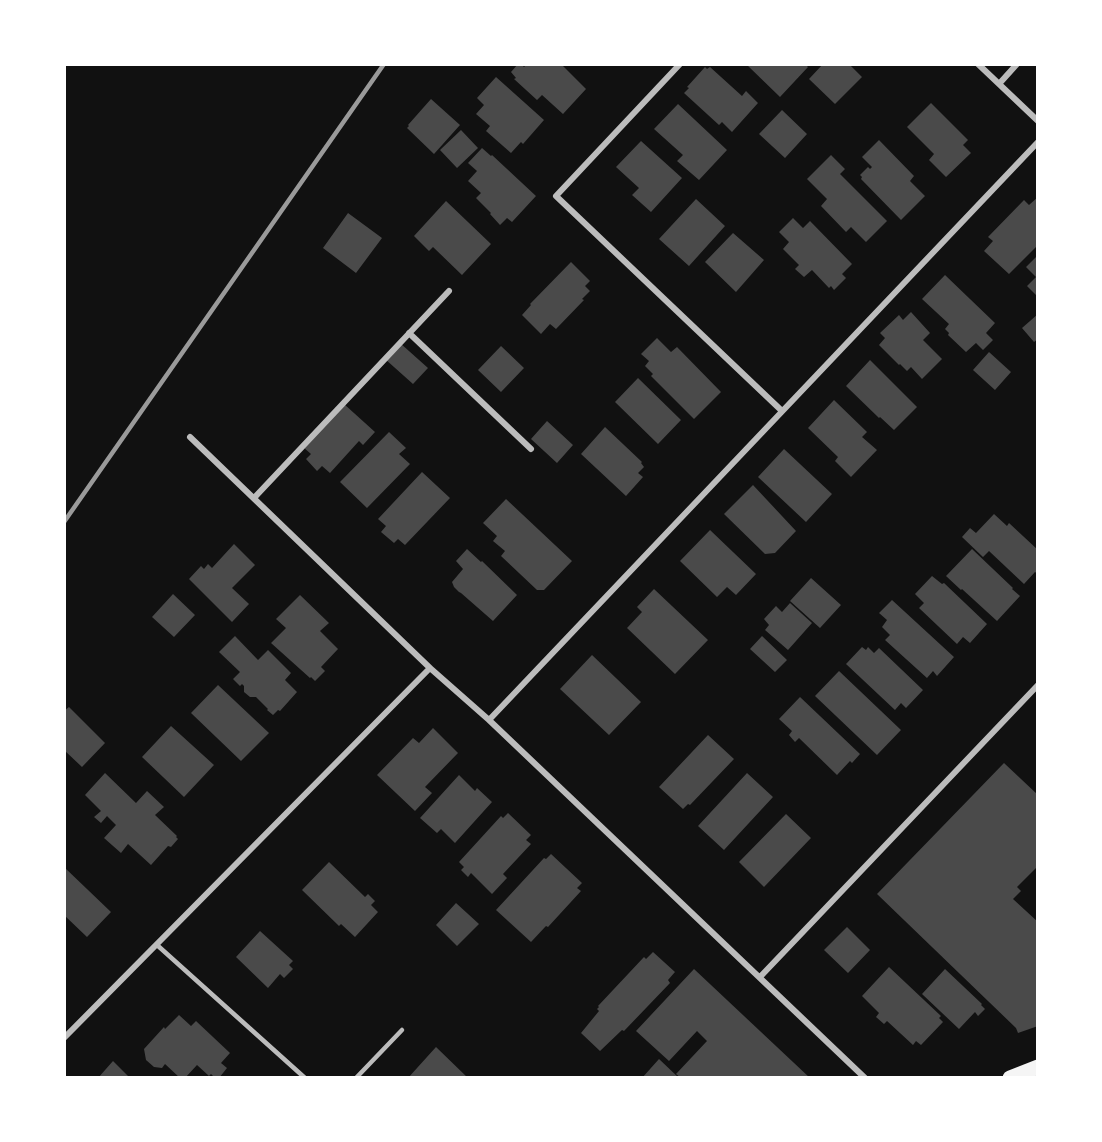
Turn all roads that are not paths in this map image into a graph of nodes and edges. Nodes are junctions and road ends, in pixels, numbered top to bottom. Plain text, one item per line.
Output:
1 (681, 64) edge
2 (978, 64) edge
3 (1017, 64) edge
4 (999, 84) junction
5 (1038, 121) edge
6 (1038, 142) edge
7 (449, 291) dead end
8 (409, 333) junction
9 (782, 411) junction
10 (190, 437) dead end
11 (531, 449) dead end
12 (254, 498) junction
13 (430, 668) junction
14 (1038, 685) edge
15 (489, 720) junction
16 (157, 945) junction
17 (760, 977) junction
18 (402, 1030) dead end
19 (64, 1038) edge
20 (1038, 1067) edge
21 (305, 1077) edge
22 (356, 1077) edge
23 (865, 1077) edge
24 (1010, 1077) edge

1 - 9 street
2 - 4 street
3 - 4 street
4 - 5 street
6 - 9 street
7 - 8 street
8 - 11 street
8 - 12 street
9 - 15 street
10 - 12 street
12 - 13 street
13 - 15 street
13 - 16 street
14 - 17 street
15 - 17 street
16 - 19 street
16 - 21 lane
17 - 23 street
18 - 22 lane
20 - 24 main road

